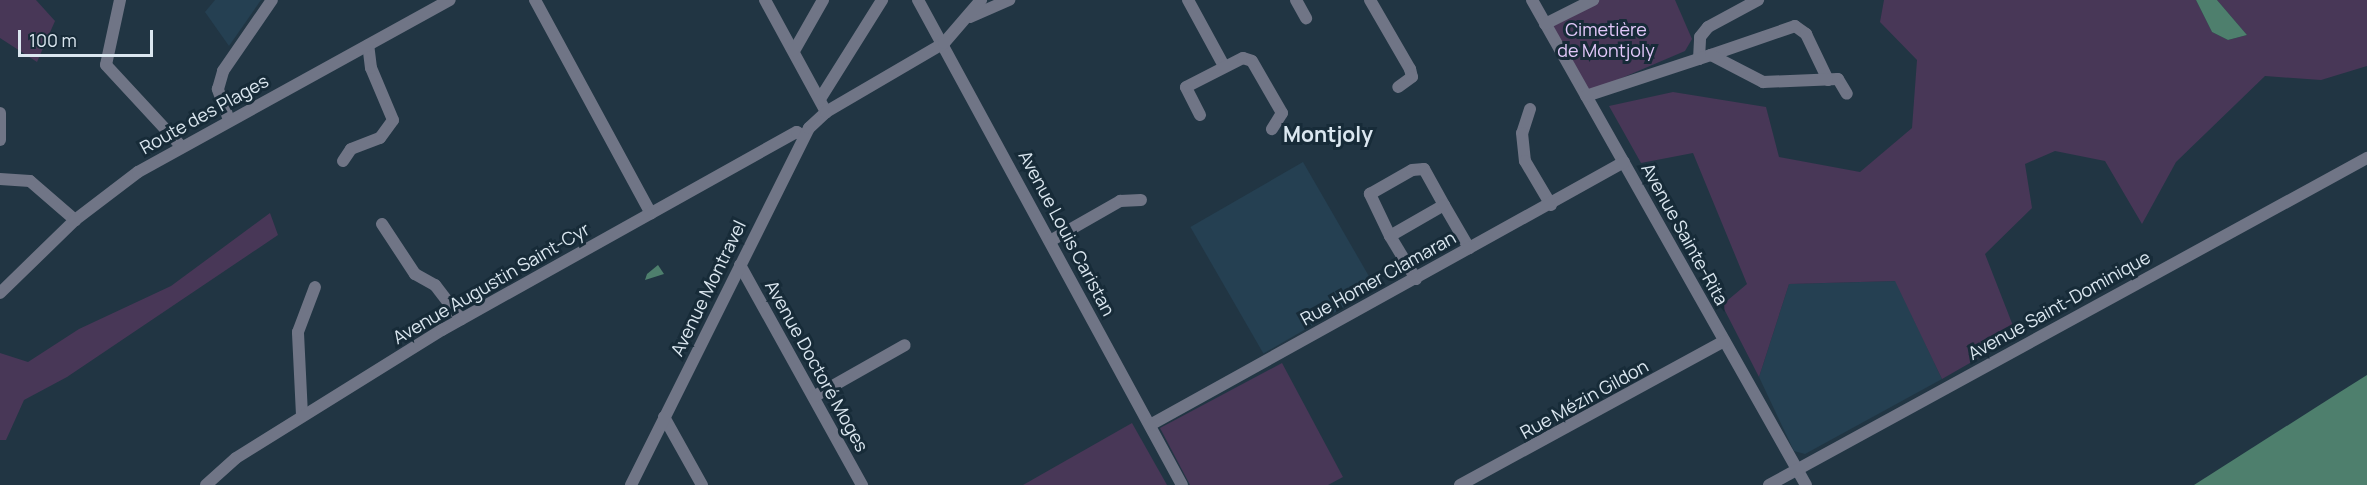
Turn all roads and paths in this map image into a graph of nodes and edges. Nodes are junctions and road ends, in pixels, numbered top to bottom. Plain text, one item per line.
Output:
1 (120, 0) edge
2 (272, 0) edge
3 (450, 0) edge
4 (535, 0) edge
5 (765, 0) edge
6 (823, 0) edge
7 (882, 0) edge
8 (918, 0) edge
9 (981, 0) edge
10 (1009, 0) edge
11 (1188, 0) edge
12 (1296, 0) edge
13 (1370, 0) edge
14 (1532, 0) edge
15 (1593, 0) edge
16 (1758, 0) edge
17 (1306, 18) dead end
18 (966, 19) junction
19 (1545, 24) junction
20 (944, 44) junction
21 (368, 45) junction
22 (794, 51) junction
23 (1705, 57) junction
24 (1224, 66) junction
25 (1828, 80) junction
26 (1398, 87) dead end
27 (1847, 94) dead end
28 (820, 99) junction
29 (1589, 101) junction
30 (1530, 109) dead end
31 (826, 112) junction
32 (0, 113) edge
33 (1200, 115) dead end
34 (229, 120) junction
35 (1272, 129) dead end
36 (803, 136) junction
37 (0, 140) edge
38 (181, 146) junction
39 (2367, 158) edge
40 (343, 161) dead end
41 (1624, 162) junction
42 (0, 179) edge
43 (1141, 200) dead end
44 (1444, 205) junction
45 (1551, 205) junction
46 (651, 214) junction
47 (75, 220) junction
48 (382, 224) dead end
49 (1390, 236) junction
50 (1050, 241) junction
51 (1470, 248) junction
52 (740, 266) junction
53 (1416, 279) junction
54 (315, 287) dead end
55 (0, 292) edge
56 (461, 320) junction
57 (1724, 341) junction
58 (905, 345) dead end
59 (815, 396) junction
60 (302, 416) junction
61 (664, 417) junction
62 (1150, 425) junction
63 (1797, 468) junction
64 (206, 485) edge
65 (631, 485) edge
66 (702, 485) edge
67 (862, 485) edge
68 (1182, 485) edge
69 (1460, 485) edge
70 (1769, 485) edge
71 (1806, 485) edge

1 - 38 street
2 - 34 street
3 - 21 street, Route des Plages
4 - 46 street
5 - 22 street
6 - 22 street
7 - 28 street
8 - 20 street, Avenue Louis Caristan
9 - 18 street, Avenue Montravel
10 - 18 street
11 - 24 street
12 - 17 street
13 - 26 street
14 - 19 street, Avenue Sainte-Rita
15 - 19 street
16 - 23 street
18 - 20 street, Avenue Montravel
19 - 29 street, Avenue Sainte-Rita
20 - 31 street, Avenue Montravel
20 - 50 street, Avenue Louis Caristan
21 - 34 street, Route des Plages
21 - 40 street
22 - 28 street
23 - 25 street
23 - 25 street
23 - 29 street
24 - 33 street
24 - 35 street
25 - 27 street
28 - 31 street
29 - 41 street, Avenue Sainte-Rita
30 - 45 street
31 - 36 street, Avenue Montravel
32 - 37 street
34 - 38 street, Route des Plages
36 - 46 street, Avenue Augustin Saint-Cyr
36 - 52 street, Avenue Montravel
38 - 47 street, Route des Plages
39 - 63 street, Avenue Saint-Dominique
41 - 45 street, Rue Homer Clamaran
41 - 57 street, Avenue Sainte-Rita
42 - 47 street
43 - 50 street
44 - 49 street
44 - 49 street
44 - 51 street
45 - 51 street, Rue Homer Clamaran
46 - 56 street, Avenue Augustin Saint-Cyr
47 - 55 street, Route des Plages
48 - 56 street
49 - 53 street
50 - 62 street, Avenue Louis Caristan
51 - 53 street, Rue Homer Clamaran
52 - 59 street, Avenue Doctoré Moges
52 - 61 street, Avenue Montravel
53 - 62 street, Rue Homer Clamaran
54 - 60 street
56 - 60 street, Avenue Augustin Saint-Cyr
57 - 63 street, Avenue Sainte-Rita
57 - 69 street, Rue Mézin Gildon
58 - 59 street
59 - 67 street, Avenue Doctoré Moges
60 - 64 street, Avenue Augustin Saint-Cyr
61 - 65 street, Avenue Montravel
61 - 66 street
62 - 68 street, Avenue Louis Caristan
63 - 70 street, Avenue Saint-Dominique
63 - 71 street, Avenue Sainte-Rita

